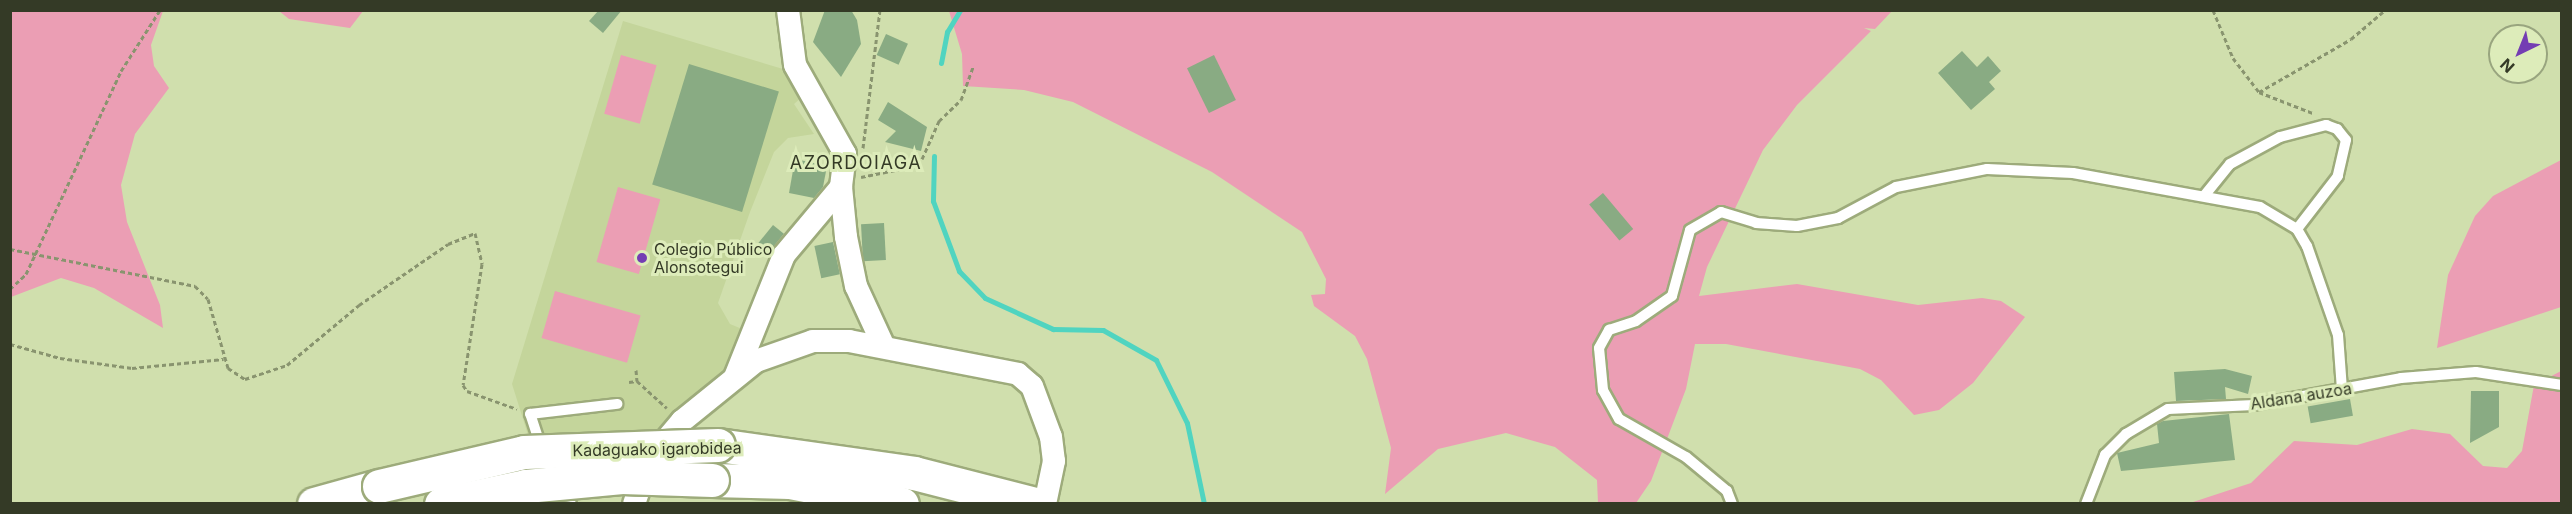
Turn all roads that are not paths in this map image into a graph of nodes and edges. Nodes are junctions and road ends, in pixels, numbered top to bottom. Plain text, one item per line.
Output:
1 (788, 10) edge
2 (841, 183) junction
3 (2204, 196) junction
4 (2297, 229) junction
5 (884, 347) junction
6 (733, 381) junction
7 (2562, 385) edge
8 (2342, 390) junction
9 (617, 404) dead end
10 (314, 504) edge
11 (441, 504) edge
12 (571, 504) edge
13 (634, 504) edge
14 (902, 504) edge
15 (1035, 504) edge
16 (1045, 504) edge
17 (1732, 504) edge
18 (2086, 504) edge

1 - 2 street
2 - 5 street
2 - 6 street
3 - 4 lane
3 - 4 lane
3 - 17 lane
4 - 8 lane
5 - 6 street
5 - 16 street
6 - 13 street
7 - 8 lane, Aldana auzoa
8 - 18 lane, Aldana auzoa
9 - 12 lane
10 - 15 highway, Kadaguako igarobidea, bridge
11 - 14 highway, Kadaguako igarobidea, bridge

